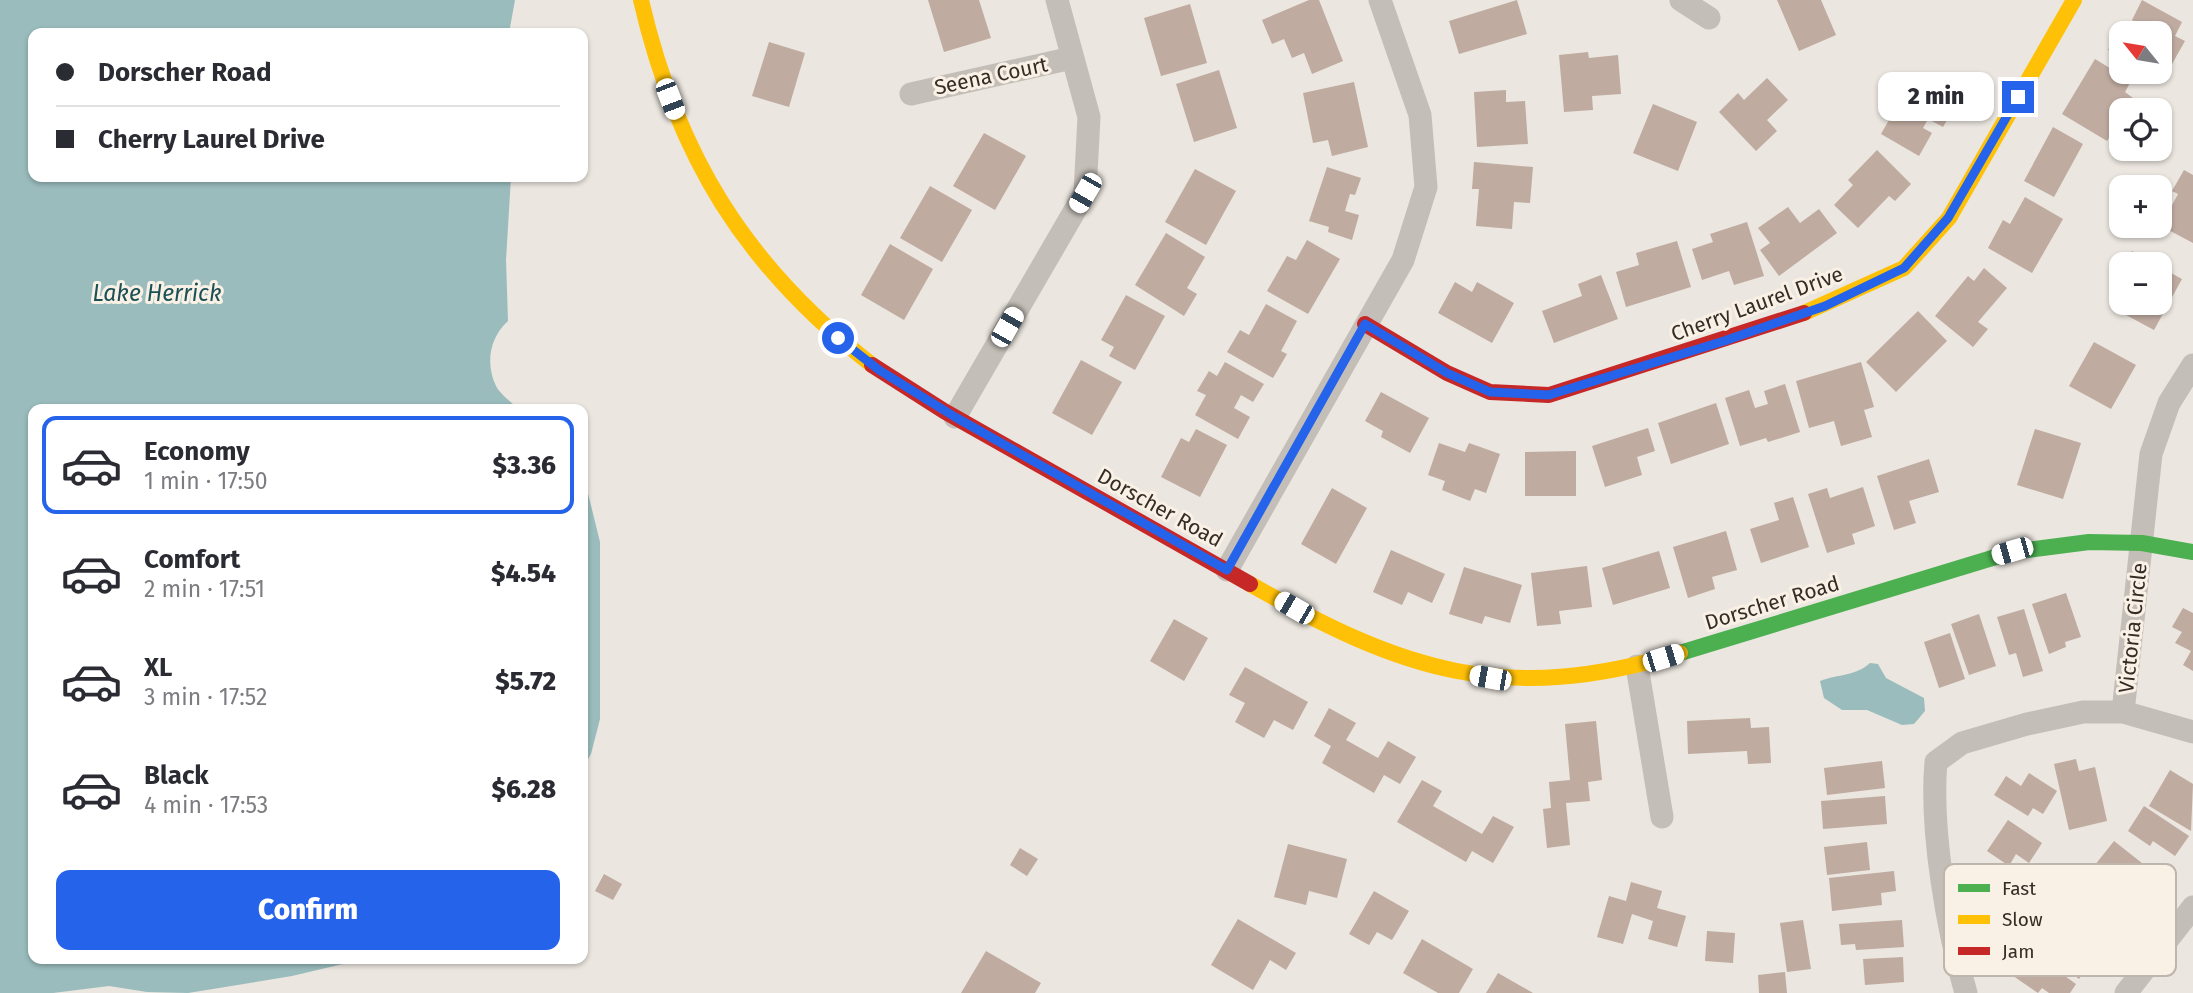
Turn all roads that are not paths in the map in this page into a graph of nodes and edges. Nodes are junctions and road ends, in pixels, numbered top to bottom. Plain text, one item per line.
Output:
1 (641, 0) edge
2 (1056, 0) edge
3 (1380, 0) edge
4 (1681, 0) edge
5 (2074, 0) edge
6 (1709, 18) dead end
7 (1072, 58) junction
8 (911, 93) dead end
9 (1365, 324) junction
10 (2193, 365) edge
11 (955, 417) junction
12 (2142, 543) junction
13 (2193, 552) edge
14 (1227, 570) junction
15 (1637, 666) junction
16 (2123, 712) junction
17 (2193, 732) edge
18 (1662, 817) dead end
19 (1944, 878) edge
20 (2193, 907) edge
21 (2176, 929) edge
22 (1961, 976) edge
23 (2139, 976) edge
24 (1966, 993) edge
25 (2126, 993) edge

1 - 11 street, Dorscher Road
2 - 7 street
3 - 9 street
4 - 6 street
5 - 9 street, Cherry Laurel Drive
7 - 8 street, Seena Court
7 - 11 street
9 - 14 street
10 - 12 street, Victoria Circle
11 - 14 street, Dorscher Road
12 - 13 street, Dorscher Road
12 - 15 street, Dorscher Road
12 - 16 street, Victoria Circle
14 - 15 street, Dorscher Road
15 - 18 street
16 - 17 street, Victoria Circle
16 - 19 street, Victoria Circle
20 - 21 street
22 - 24 street, Victoria Circle
23 - 25 street

